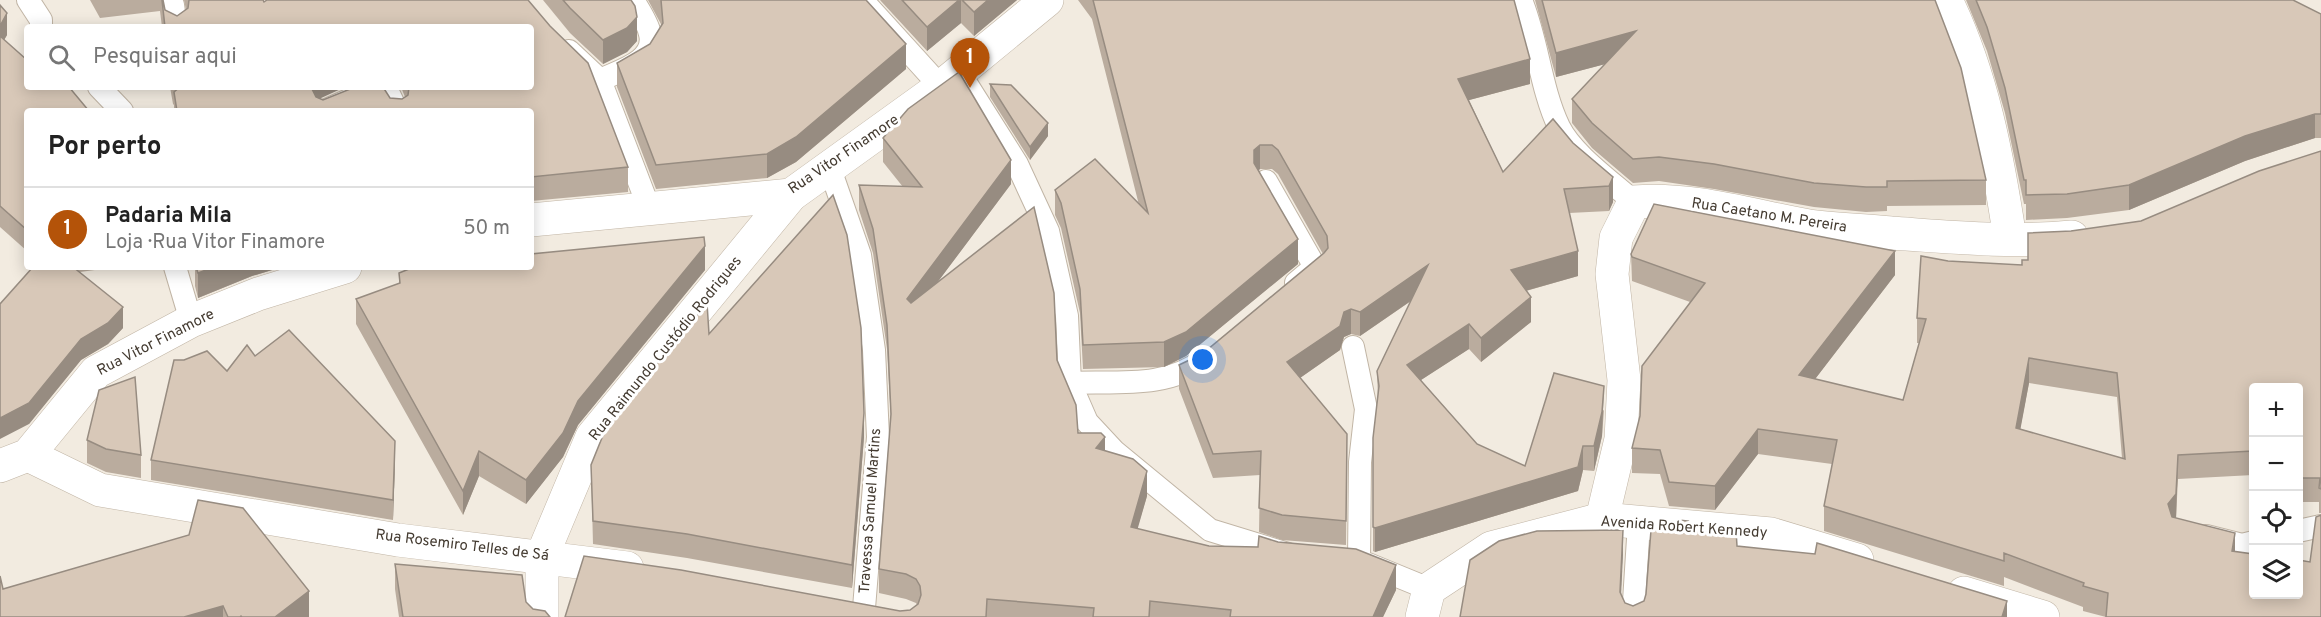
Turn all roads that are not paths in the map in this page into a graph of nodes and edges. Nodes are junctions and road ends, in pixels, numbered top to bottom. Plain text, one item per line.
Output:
1 (28, 0) edge
2 (169, 0) edge
3 (633, 0) edge
4 (862, 0) edge
5 (1047, 0) edge
6 (1521, 0) edge
7 (1946, 0) edge
8 (41, 24) edge
9 (175, 24) edge
10 (553, 34) edge
11 (950, 79) junction
12 (600, 80) junction
13 (102, 90) edge
14 (387, 90) edge
15 (387, 90) edge
16 (119, 108) edge
17 (331, 108) edge
18 (396, 108) edge
19 (830, 169) junction
20 (1266, 182) edge
21 (791, 195) junction
22 (1634, 202) junction
23 (649, 208) junction
24 (534, 220) edge
25 (2101, 233) edge
26 (2010, 239) junction
27 (176, 270) edge
28 (335, 270) edge
29 (1280, 296) edge
30 (191, 321) junction
31 (1219, 347) edge
32 (1353, 347) dead end
33 (1070, 383) junction
34 (14, 461) edge
35 (1602, 519) junction
36 (1639, 523) junction
37 (2321, 526) edge
38 (2303, 530) edge
39 (2181, 531) edge
40 (2249, 543) edge
41 (542, 556) junction
42 (1313, 556) edge
43 (1336, 558) edge
44 (1359, 560) junction
45 (1884, 569) edge
46 (661, 573) edge
47 (1941, 586) edge
48 (831, 602) edge
49 (1426, 603) edge
50 (879, 611) joint
51 (542, 617) edge
52 (1633, 617) edge
53 (2043, 617) edge

1 - 8 lane
2 - 9 lane
3 - 12 lane
4 - 11 lane
5 - 11 street, Rua Vitor Finamore
6 - 22 lane
7 - 26 street
10 - 12 lane
11 - 19 street, Rua Vitor Finamore
11 - 33 lane
12 - 23 lane
13 - 16 lane
14 - 18 lane
15 - 17 lane
19 - 21 street, Rua Vitor Finamore
19 - 50 lane, Travessa Samuel Martins
20 - 29 lane
21 - 23 street, Rua Vitor Finamore
21 - 41 street, Rua Raimundo Custódio Rodrigues
22 - 26 street, Rua Caetano M. Pereira
22 - 35 street
23 - 24 street, Rua Vitor Finamore
25 - 26 street, Rua Caetano M. Pereira
27 - 30 lane
28 - 30 street, Rua Vitor Finamore
30 - 34 street, Rua Vitor Finamore
31 - 33 lane
32 - 44 lane
33 - 42 lane
34 - 41 street, Rua Rosemiro Telles de Sá
35 - 36 street, Avenida Robert Kennedy
35 - 49 street, Avenida Robert Kennedy
36 - 45 street, Avenida Robert Kennedy
36 - 52 lane
37 - 38 lane
39 - 40 lane
41 - 46 street, Rua Rosemiro Telles de Sá
41 - 51 street, Rua Raimundo Custódio Rodrigues
43 - 44 lane
44 - 49 lane
47 - 53 street
48 - 50 street

